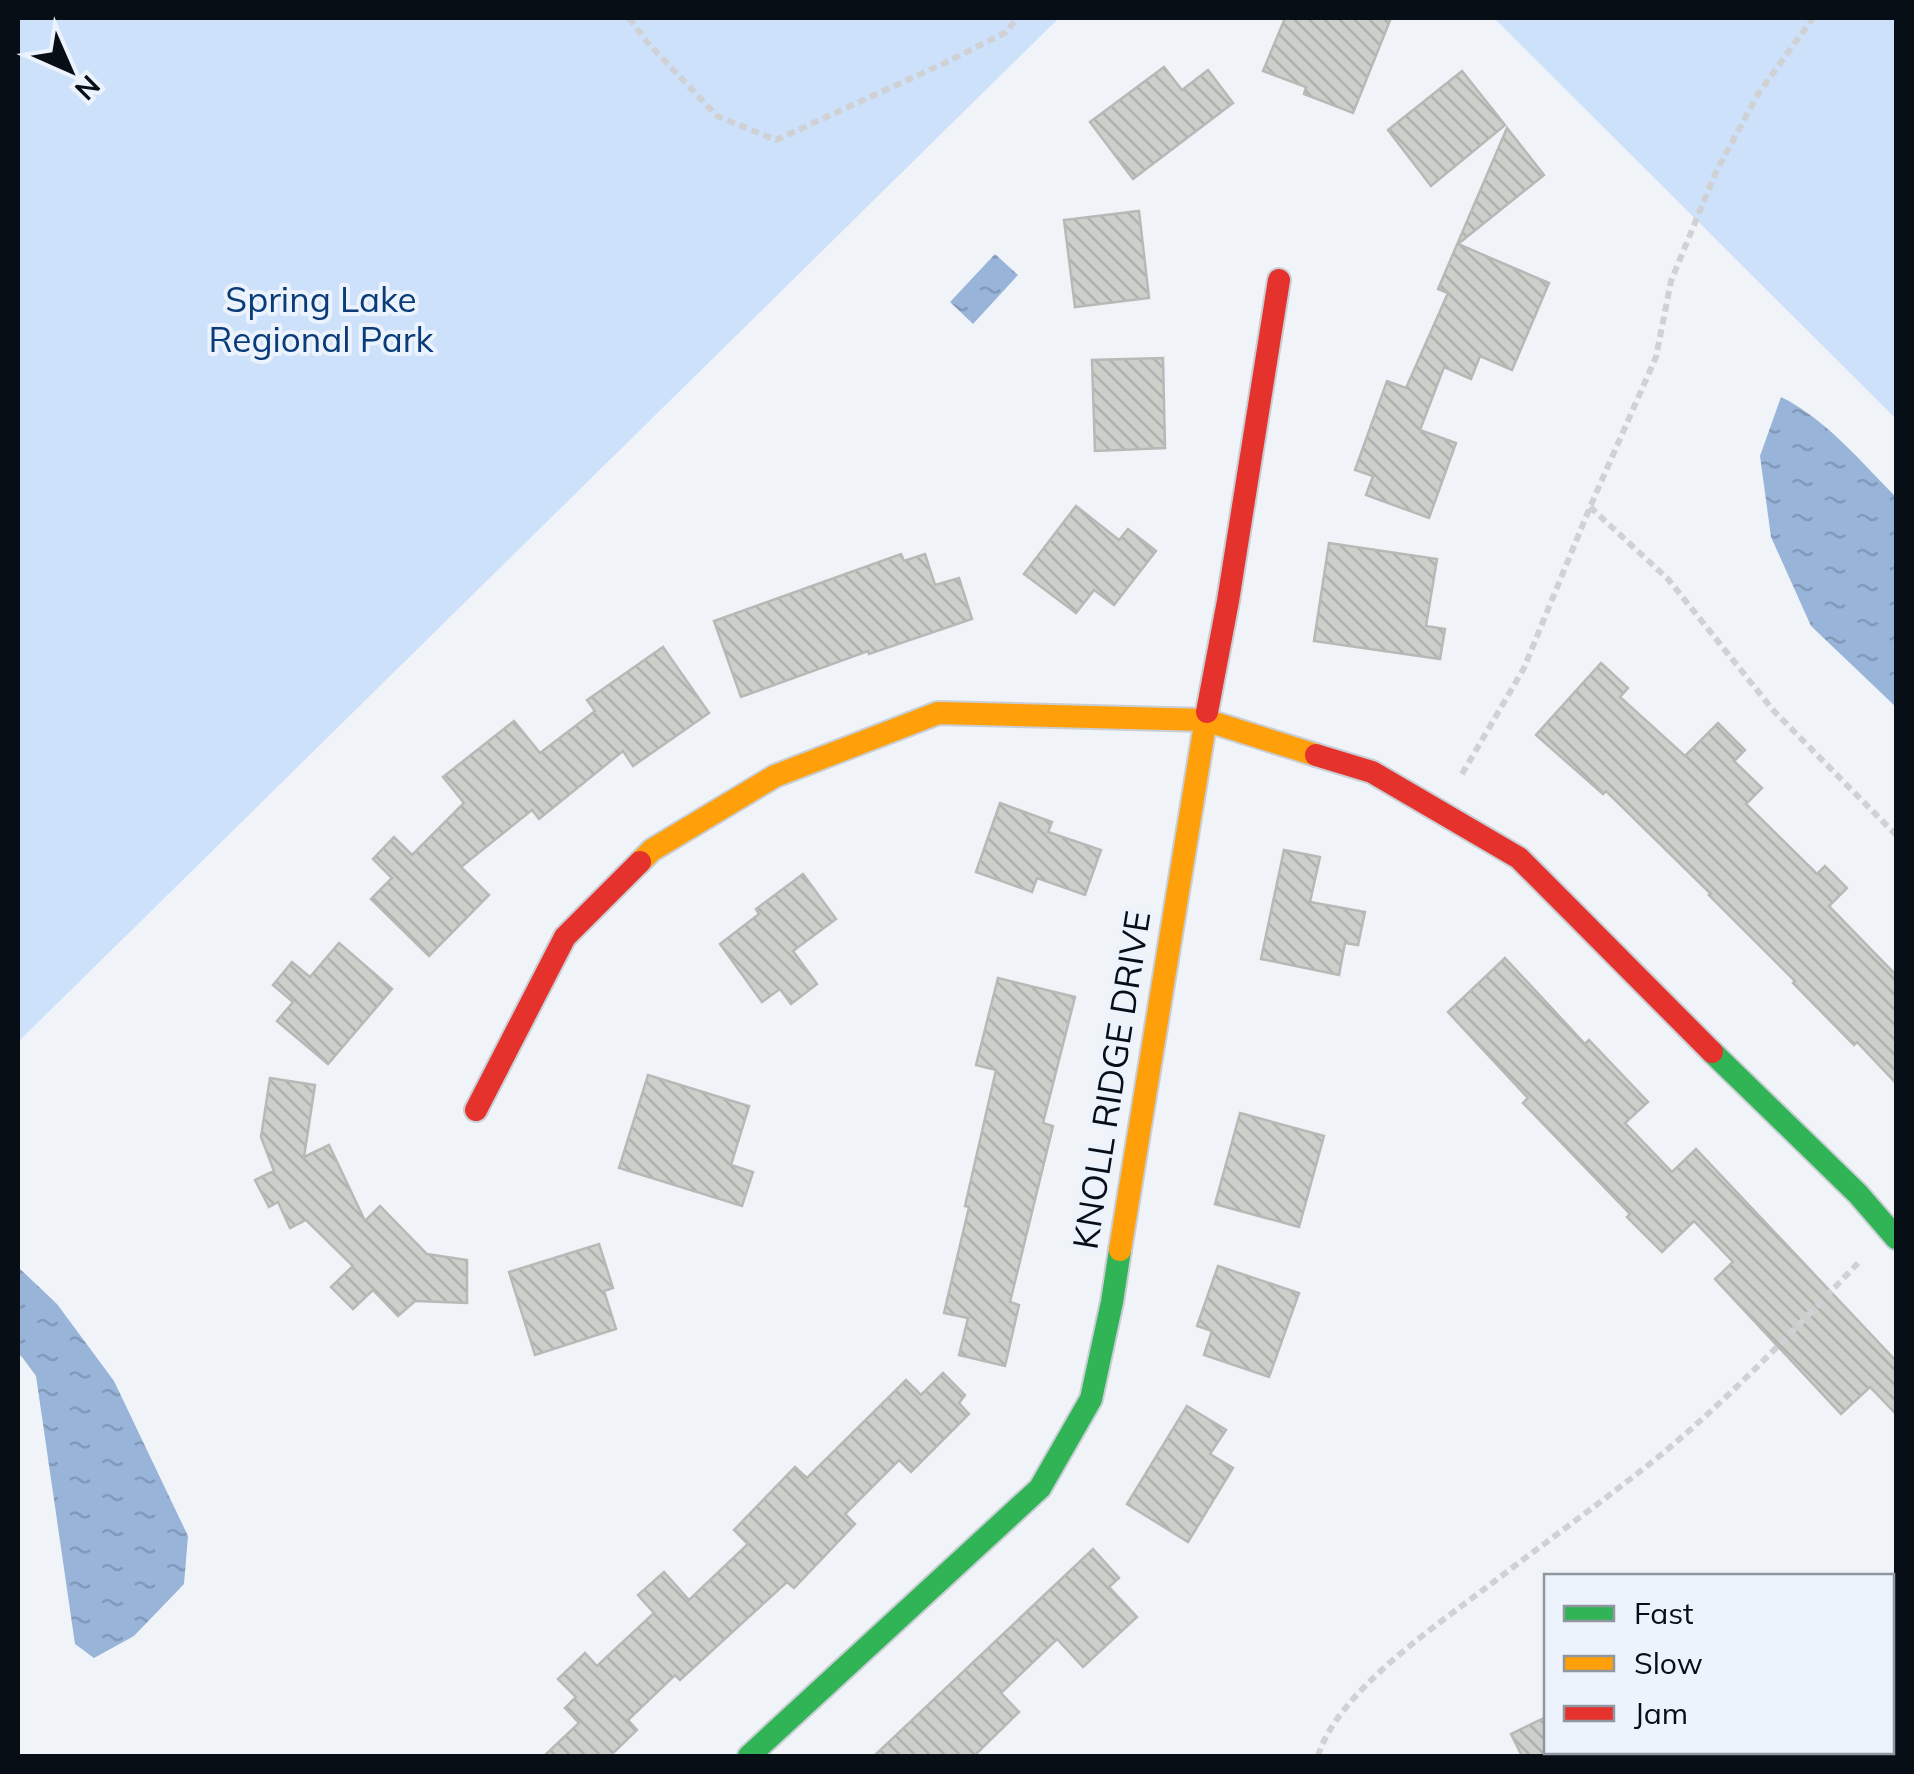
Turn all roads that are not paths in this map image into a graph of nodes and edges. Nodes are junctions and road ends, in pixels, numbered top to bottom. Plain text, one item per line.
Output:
1 (1279, 280) dead end
2 (1206, 720) junction
3 (476, 1110) dead end
4 (1893, 1234) edge
5 (749, 1756) edge

1 - 2 street, KNOLL RIDGE DRIVE
2 - 3 street
2 - 4 street
2 - 5 street, KNOLL RIDGE DRIVE

